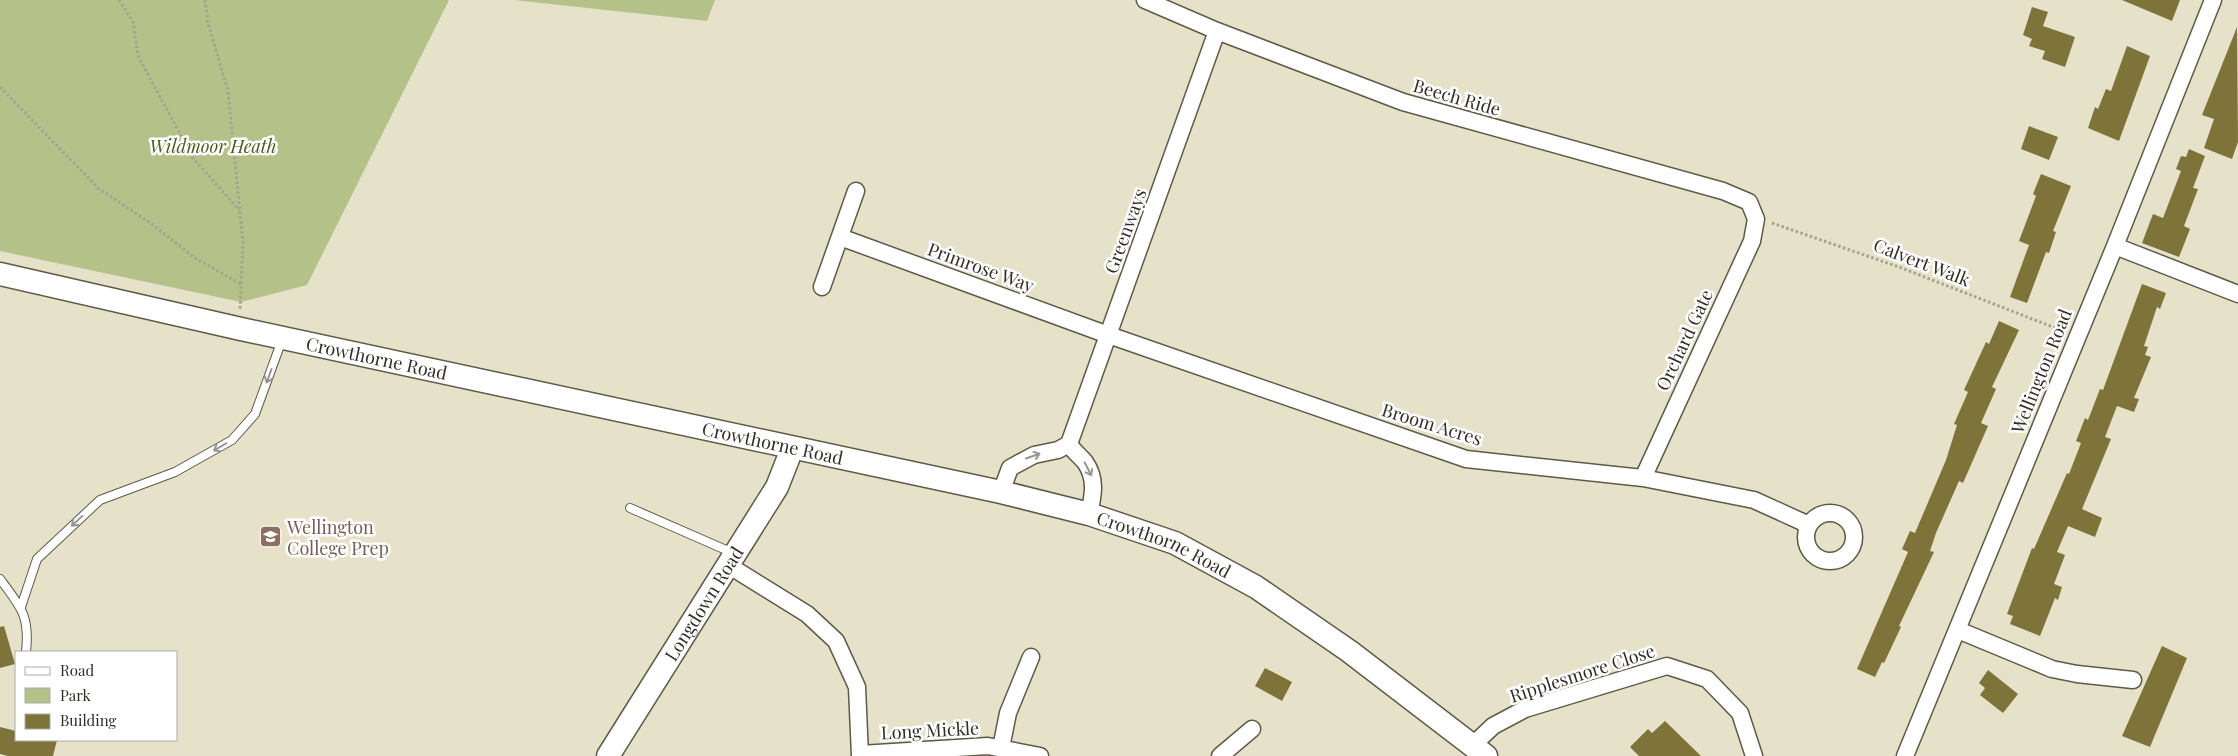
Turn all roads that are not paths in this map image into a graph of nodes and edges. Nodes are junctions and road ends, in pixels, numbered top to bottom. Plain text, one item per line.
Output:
1 (1145, 0) edge
2 (2213, 0) edge
3 (1217, 31) junction
4 (856, 191) dead end
5 (1756, 219) joint
6 (840, 237) junction
7 (2115, 246) junction
8 (0, 274) edge
9 (822, 286) dead end
10 (2238, 294) edge
11 (1109, 334) junction
12 (283, 338) junction
13 (1069, 444) junction
14 (792, 449) junction
15 (1643, 478) junction
16 (1001, 492) junction
17 (630, 508) dead end
18 (1089, 514) junction
19 (1809, 525) dead end
20 (731, 560) junction
21 (0, 579) edge
22 (20, 607) junction
23 (1958, 630) junction
24 (26, 651) edge
25 (1031, 657) dead end
26 (2133, 680) dead end
27 (1252, 729) dead end
28 (1001, 748) junction
29 (1480, 750) edge
30 (861, 755) edge
31 (608, 756) edge
32 (1040, 756) edge
33 (1220, 756) edge
34 (1754, 756) edge
35 (1905, 756) edge

1 - 3 street, Beech Ride
2 - 7 street, Wellington Road
3 - 5 street, Beech Ride
3 - 11 street, Greenways
4 - 6 street
5 - 15 street, Orchard Gate
6 - 9 street
6 - 11 street, Primrose Way
7 - 10 street
7 - 23 street, Wellington Road
8 - 12 street, Crowthorne Road
11 - 13 street, Greenways
11 - 15 street, Broom Acres
12 - 14 street, Crowthorne Road
12 -> 22 lane
16 -> 13 street
13 -> 18 street
14 - 16 street, Crowthorne Road
14 - 20 street, Longdown Road
15 - 19 street, Broom Acres
16 - 18 street, Crowthorne Road
17 - 20 lane
18 - 29 street, Crowthorne Road
20 - 30 street
20 - 31 street, Longdown Road
21 - 22 lane
22 - 24 lane
23 - 26 street
23 - 35 street, Wellington Road
25 - 28 street, Long Mickle
27 - 33 street
28 - 30 street, Long Mickle
28 - 32 street, Long Mickle
29 - 34 street, Ripplesmore Close

